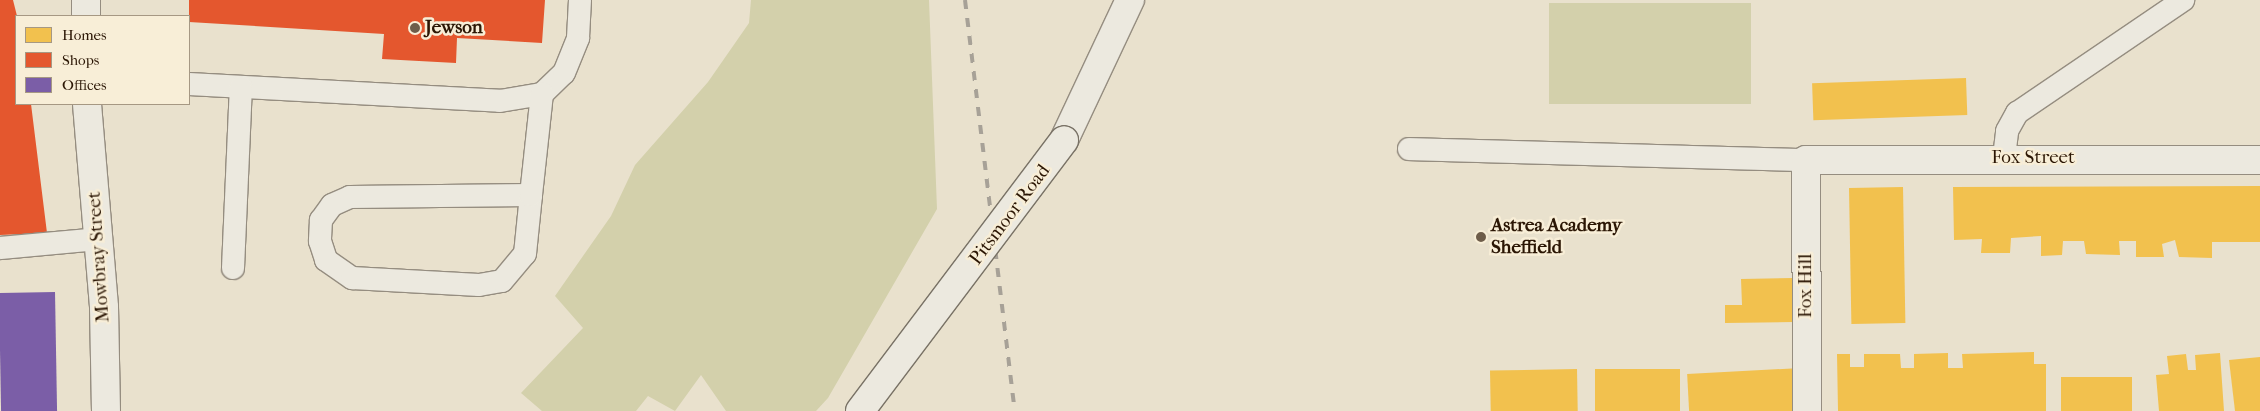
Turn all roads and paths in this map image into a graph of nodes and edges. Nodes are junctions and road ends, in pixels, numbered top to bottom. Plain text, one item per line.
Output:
1 (580, 0) edge
2 (1130, 0) edge
3 (2183, 0) edge
4 (190, 84) edge
5 (240, 87) junction
6 (542, 94) junction
7 (87, 105) edge
8 (1409, 149) dead end
9 (2004, 157) junction
10 (1806, 160) junction
11 (2260, 160) edge
12 (531, 195) junction
13 (98, 239) junction
14 (0, 248) edge
15 (233, 268) dead end
16 (106, 411) edge
17 (860, 411) edge
18 (1807, 411) edge

1 - 6 lane
2 - 17 street, Pitsmoor Road, bridge
3 - 9 lane
4 - 5 lane
5 - 6 lane
5 - 15 lane
6 - 12 lane
7 - 13 street, Mowbray Street
8 - 10 lane
9 - 10 street, Fox Street
9 - 11 street, Fox Street
10 - 18 street, Fox Hill
12 - 12 lane
13 - 14 lane
13 - 16 street, Mowbray Street

